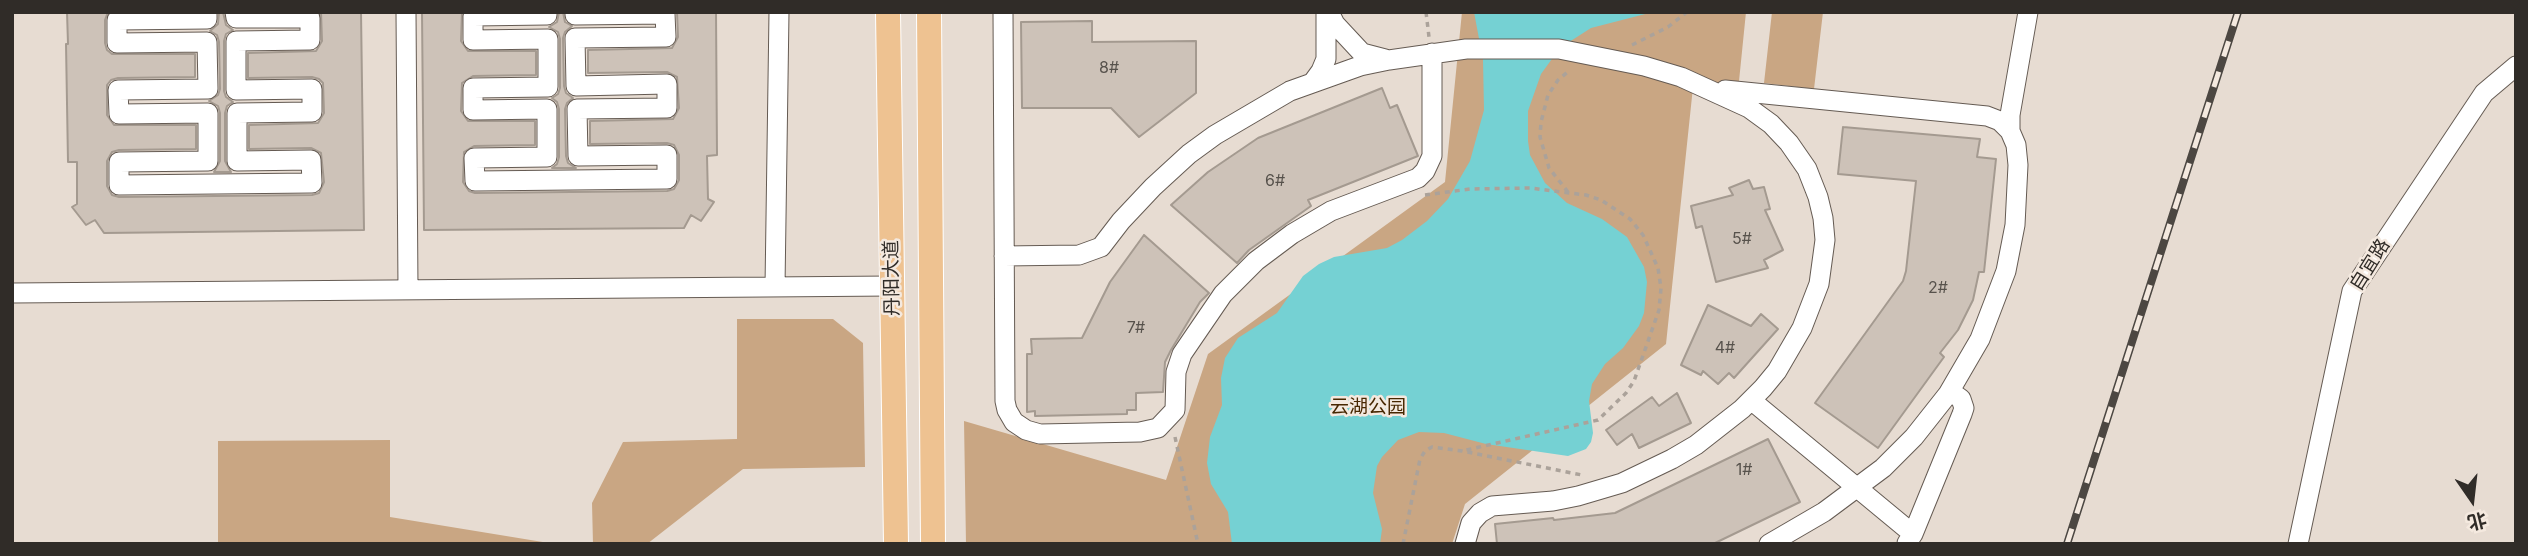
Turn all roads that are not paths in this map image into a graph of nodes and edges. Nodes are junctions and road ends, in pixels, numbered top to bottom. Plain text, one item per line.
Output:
1 (207, 12) edge
2 (235, 12) edge
3 (406, 12) edge
4 (547, 12) edge
5 (575, 12) edge
6 (779, 12) edge
7 (888, 12) edge
8 (929, 12) edge
9 (1003, 12) edge
10 (1327, 12) edge
11 (2028, 12) edge
12 (1432, 52) junction
13 (1389, 60) junction
14 (2516, 66) edge
15 (1313, 82) junction
16 (1710, 89) junction
17 (2014, 93) junction
18 (1980, 115) junction
19 (2010, 131) junction
20 (891, 214) junction
21 (931, 214) junction
22 (1004, 256) junction
23 (892, 286) junction
24 (775, 287) junction
25 (408, 289) junction
26 (12, 293) edge
27 (1950, 391) junction
28 (1751, 400) junction
29 (1858, 488) junction
30 (1910, 539) edge
31 (896, 544) edge
32 (933, 544) edge
33 (1465, 544) edge
34 (1769, 544) edge
35 (2298, 544) edge

1 - 2 street
3 - 25 street
4 - 5 street
6 - 24 street
7 - 20 main road, 丹阳大道
8 - 21 main road, 丹阳大道
9 - 22 street
10 - 13 street
10 - 15 street
11 - 17 street
12 - 13 street
12 - 16 street
12 - 22 street
13 - 15 street
14 - 35 street, 自宜路
15 - 22 street
16 - 18 street
16 - 28 street
17 - 18 street
17 - 19 street
18 - 19 street
19 - 27 street
20 - 21 main road
20 - 23 main road, 丹阳大道
21 - 32 main road, 丹阳大道
23 - 24 street
23 - 31 main road, 丹阳大道
24 - 25 street
25 - 26 street
27 - 29 street
27 - 30 street
28 - 29 street
28 - 33 street
29 - 30 street
29 - 34 street

